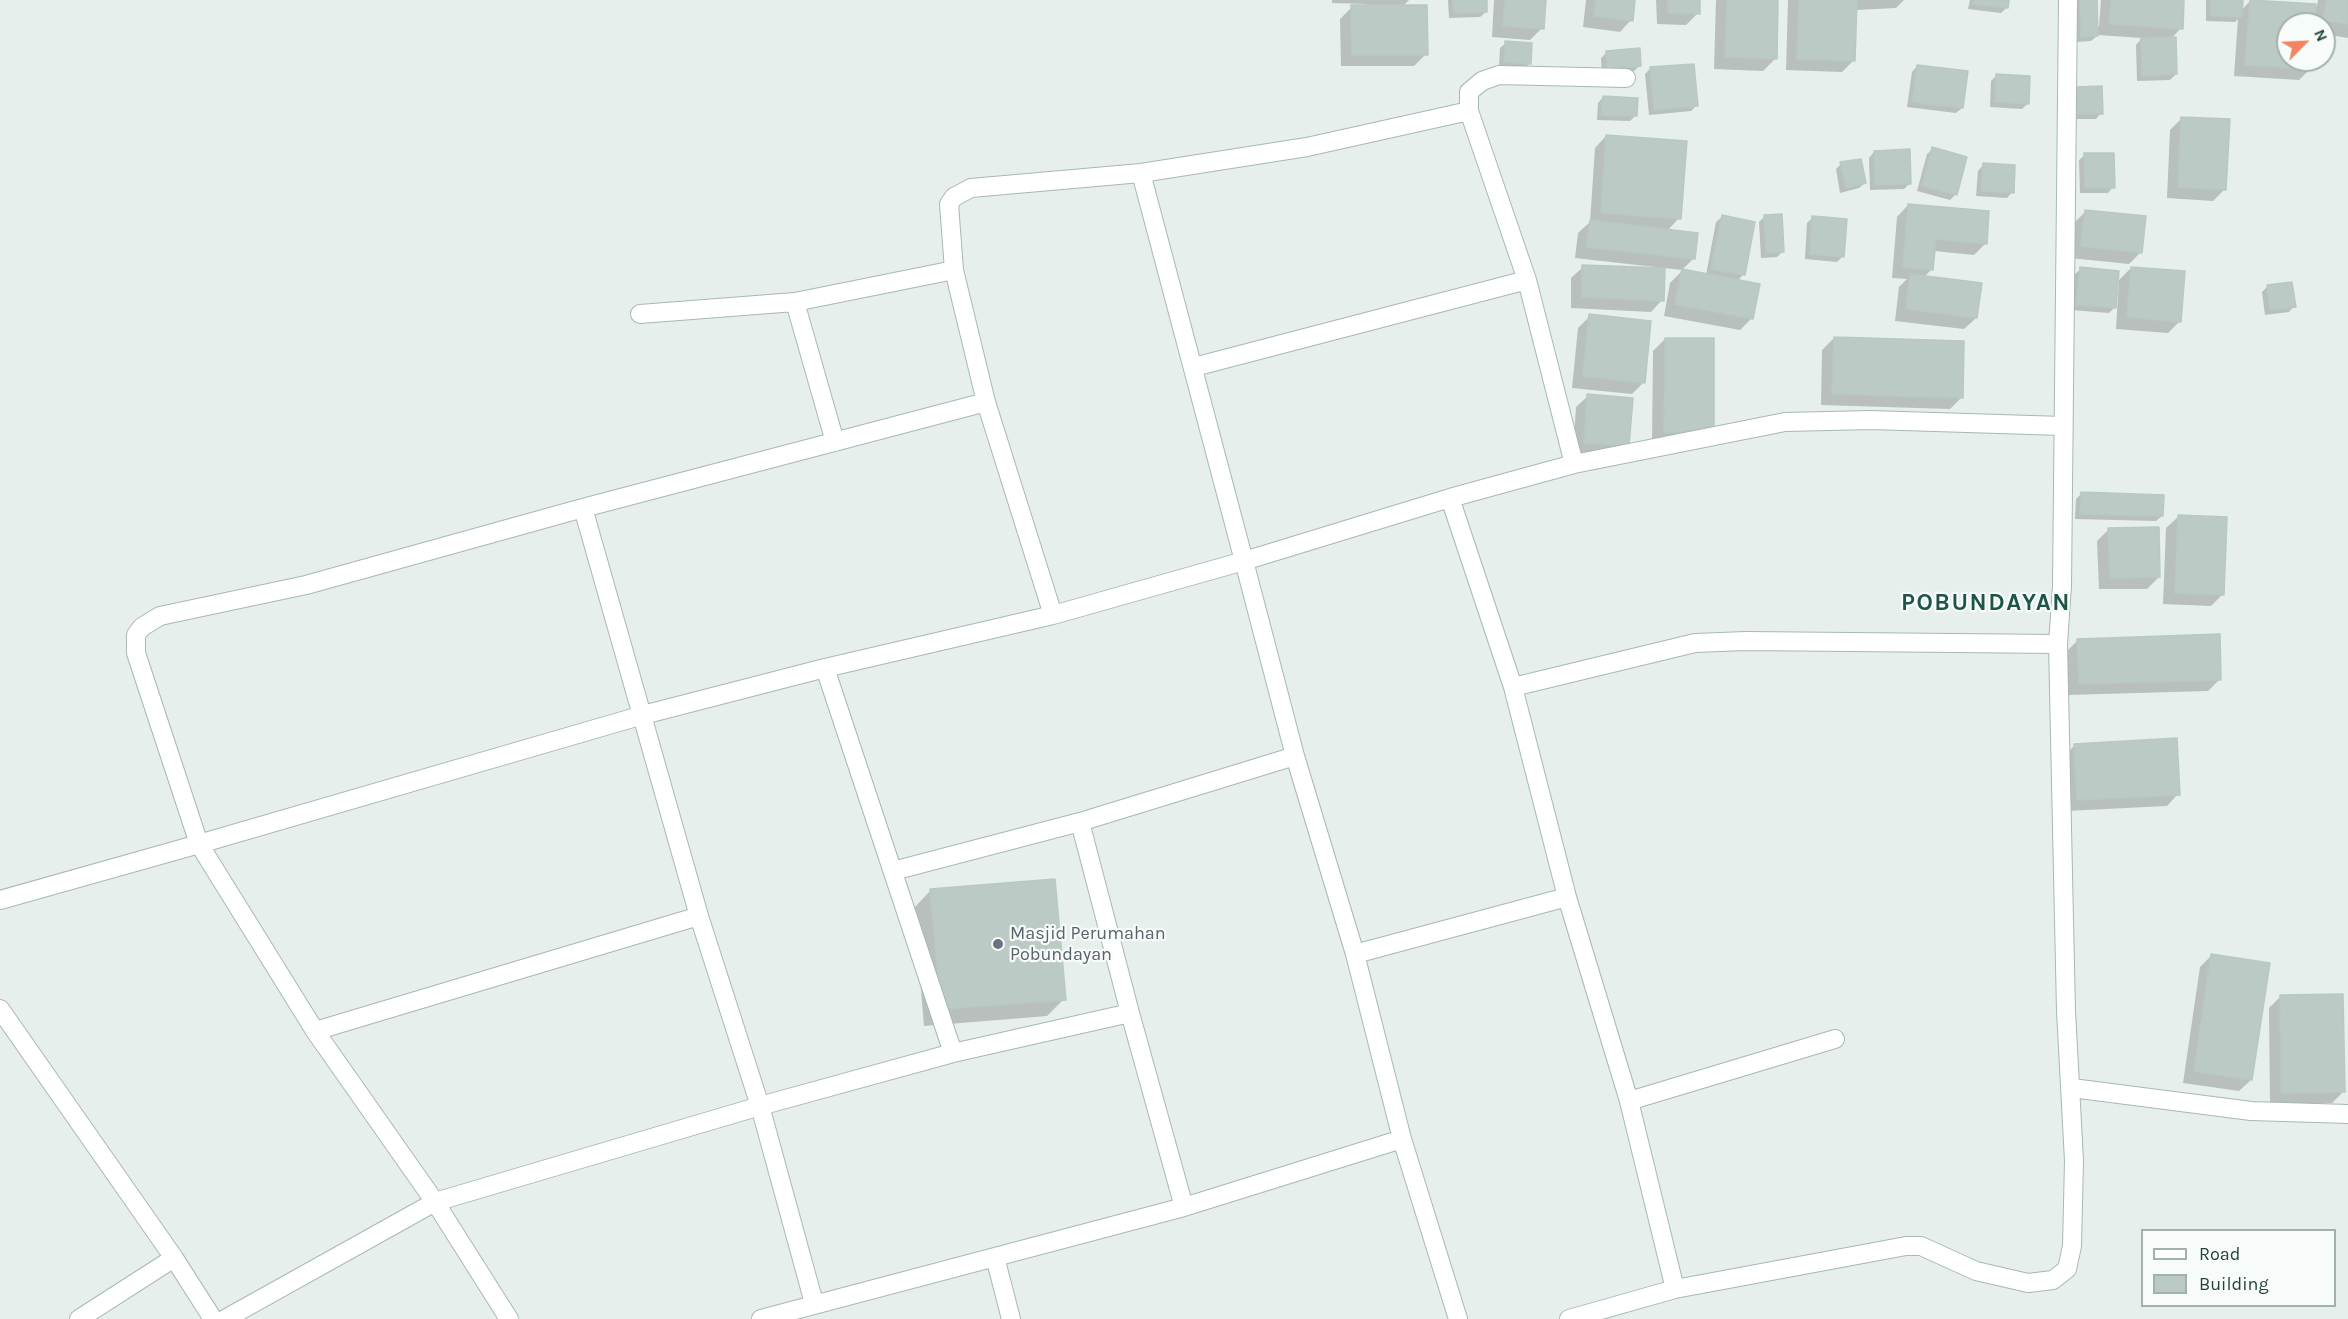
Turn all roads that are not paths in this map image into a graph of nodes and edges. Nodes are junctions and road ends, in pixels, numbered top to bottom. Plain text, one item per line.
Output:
1 (2068, 0) edge
2 (1626, 78) dead end
3 (1469, 111) junction
4 (1141, 173) junction
5 (954, 270) junction
6 (1527, 280) junction
7 (795, 302) junction
8 (640, 314) dead end
9 (1194, 367) junction
10 (986, 402) junction
11 (2063, 426) junction
12 (834, 442) junction
13 (1574, 464) junction
14 (1450, 498) junction
15 (583, 508) junction
16 (1244, 561) junction
17 (1053, 615) junction
18 (2058, 644) junction
19 (825, 668) junction
20 (1513, 687) junction
21 (643, 715) junction
22 (1294, 756) junction
23 (1080, 822) junction
24 (199, 844) junction
25 (893, 872) junction
26 (1567, 897) junction
27 (0, 900) edge
28 (699, 915) junction
29 (1355, 954) junction
30 (0, 1009) edge
31 (1130, 1013) junction
32 (315, 1031) junction
33 (1835, 1039) dead end
34 (953, 1053) junction
35 (2072, 1088) junction
36 (1629, 1101) junction
37 (760, 1106) junction
38 (2348, 1114) edge
39 (1402, 1138) junction
40 (435, 1202) junction
41 (1184, 1207) junction
42 (995, 1257) junction
43 (174, 1258) junction
44 (1675, 1289) junction
45 (814, 1303) junction
46 (79, 1319) edge
47 (213, 1319) edge
48 (225, 1319) edge
49 (509, 1319) edge
50 (761, 1319) edge
51 (1011, 1319) edge
52 (1458, 1319) edge
53 (1569, 1319) edge

1 - 11 street
2 - 3 street
3 - 4 street
3 - 6 street
4 - 5 street
4 - 9 street
5 - 7 street
5 - 10 street
6 - 9 street
6 - 13 street
7 - 8 street
7 - 12 street
9 - 16 street
10 - 12 street
10 - 17 street
11 - 13 street
11 - 18 street
12 - 15 street
13 - 14 street
14 - 16 street
14 - 20 street
15 - 21 street
15 - 24 street
16 - 17 street
16 - 22 street
17 - 19 street
18 - 20 street
18 - 35 street
19 - 21 street
19 - 25 street
20 - 26 street
21 - 24 street
21 - 28 street
22 - 23 street
22 - 29 street
23 - 25 street
23 - 31 street
24 - 27 street
24 - 32 street
25 - 34 street
26 - 29 street
26 - 36 street
28 - 32 street
28 - 37 street
29 - 39 street
30 - 43 street
31 - 34 street
31 - 41 street
32 - 40 street
33 - 36 street
34 - 37 street
35 - 38 street
35 - 44 street
36 - 44 street
37 - 40 street
37 - 45 street
39 - 41 street
39 - 52 street
40 - 48 street
40 - 49 street
41 - 42 street
42 - 45 street
42 - 51 street
43 - 46 street
43 - 47 street
44 - 53 street
45 - 50 street

